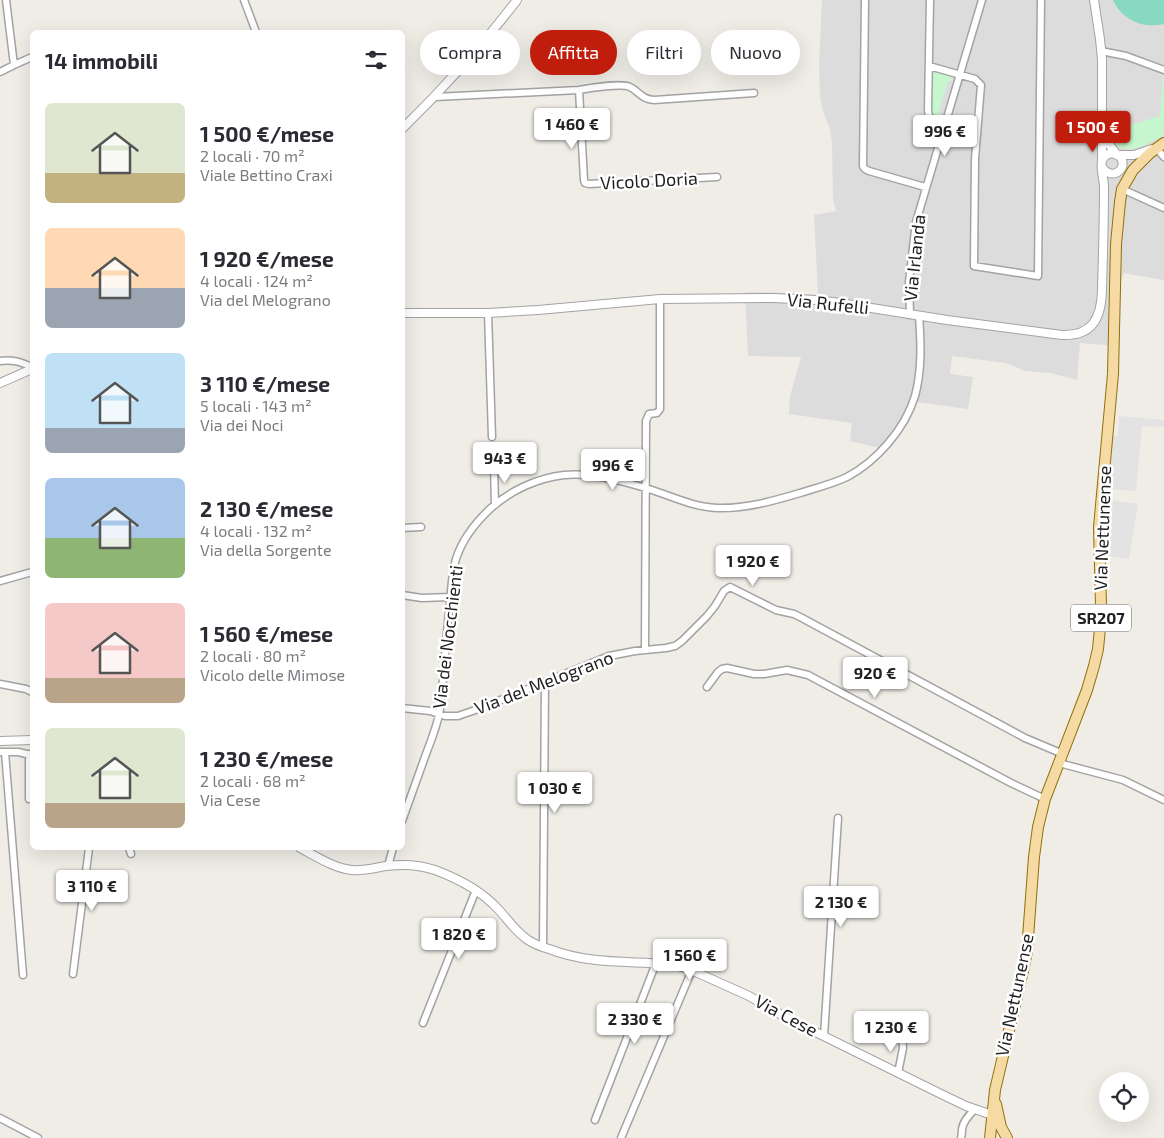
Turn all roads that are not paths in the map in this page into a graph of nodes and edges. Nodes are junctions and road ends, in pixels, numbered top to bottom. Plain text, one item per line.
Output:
1 (6, 0) edge
2 (244, 0) edge
3 (517, 0) edge
4 (865, 0) edge
5 (930, 0) edge
6 (982, 0) edge
7 (1041, 0) edge
8 (1094, 0) edge
9 (255, 30) edge
10 (1101, 51) junction
11 (30, 58) edge
12 (14, 65) junction
13 (929, 66) junction
14 (1164, 70) edge
15 (0, 72) edge
16 (959, 74) junction
17 (579, 90) junction
18 (754, 93) dead end
19 (435, 97) junction
20 (944, 123) junction
21 (405, 126) edge
22 (1102, 126) junction
23 (977, 133) junction
24 (1160, 146) edge
25 (1118, 156) junction
26 (1164, 157) edge
27 (1102, 164) junction
28 (1132, 171) junction
29 (1115, 173) junction
30 (717, 178) dead end
31 (1104, 185) junction
32 (925, 187) junction
33 (1122, 189) junction
34 (1164, 208) edge
35 (660, 299) junction
36 (405, 312) edge
37 (488, 312) junction
38 (910, 314) junction
39 (919, 316) junction
40 (0, 361) edge
41 (30, 367) edge
42 (30, 369) edge
43 (0, 383) edge
44 (492, 437) dead end
45 (494, 464) dead end
46 (645, 488) junction
47 (495, 505) junction
48 (421, 527) dead end
49 (405, 528) edge
50 (30, 573) edge
51 (0, 581) edge
52 (405, 596) edge
53 (450, 597) junction
54 (645, 649) junction
55 (545, 682) junction
56 (0, 684) edge
57 (707, 687) dead end
58 (30, 691) edge
59 (405, 708) edge
60 (439, 714) junction
61 (30, 740) edge
62 (0, 741) edge
63 (2, 752) edge
64 (30, 755) edge
65 (1061, 758) junction
66 (1045, 799) junction
67 (1164, 800) edge
68 (405, 812) edge
69 (838, 818) dead end
70 (89, 850) edge
71 (304, 850) edge
72 (393, 850) edge
73 (388, 866) junction
74 (476, 890) junction
75 (543, 947) junction
76 (656, 963) junction
77 (692, 970) junction
78 (73, 974) dead end
79 (23, 975) dead end
80 (423, 1023) dead end
81 (902, 1035) dead end
82 (824, 1036) junction
83 (898, 1073) junction
84 (994, 1096) junction
85 (975, 1109) junction
86 (992, 1114) junction
87 (0, 1118) edge
88 (595, 1120) dead end
89 (38, 1138) edge
90 (621, 1138) edge
91 (961, 1138) edge
92 (990, 1138) edge
93 (1007, 1138) edge

1 - 12 street
2 - 9 street
3 - 19 street
4 - 32 street
5 - 13 street
6 - 16 street, Via Irlanda
7 - 23 street
8 - 10 street, Via Rufelli
10 - 14 street
10 - 22 street, Via Rufelli
11 - 12 street
12 - 15 street
13 - 16 street
13 - 20 street
16 - 20 street, Via Irlanda
16 - 23 street
17 - 18 street
17 - 19 street
17 - 30 street, Vicolo Doria
19 - 21 street
20 - 23 street
20 - 32 street, Via Irlanda
22 - 25 street
22 - 27 street, Via Rufelli
24 - 25 street
24 - 26 street
24 - 28 main road, Via Nettunense / SR207
25 - 27 street
25 - 28 street
25 - 29 street
27 - 29 street
27 - 31 street, Via Rufelli
28 - 29 street
28 - 33 main road, Via Nettunense / SR207
29 - 31 street
29 - 33 street
31 - 39 street, Via Rufelli
32 - 38 street, Via Irlanda
33 - 34 street
33 - 65 main road, Via Nettunense / SR207
35 - 37 street, Via Rufelli
35 - 38 street, Via Rufelli
35 - 46 street
36 - 37 street, Via Rufelli
37 - 44 street
38 - 39 street, Via Rufelli
39 - 46 street, Via dei Nocchienti
40 - 41 street
42 - 43 street
45 - 47 street
46 - 47 street, Via dei Nocchienti
46 - 54 street
47 - 53 street, Via dei Nocchienti
48 - 49 street
50 - 51 street
52 - 53 street
53 - 60 street, Via dei Nocchienti
54 - 55 street, Via del Melograno
54 - 65 street, Via del Melograno
55 - 60 street, Via del Melograno
55 - 75 street
56 - 58 street
57 - 66 street
59 - 60 street, Via del Melograno
60 - 68 street, Via dei Nocchienti
61 - 62 street
63 - 64 street
63 - 79 street
65 - 66 main road, Via Nettunense / SR207
65 - 67 street
66 - 84 main road, Via Nettunense / SR207
69 - 82 street
70 - 78 street
71 - 73 street, Via Cese
72 - 73 street
73 - 74 street, Via Cese
74 - 75 street, Via Cese
74 - 80 street
75 - 76 street, Via Cese
76 - 77 street, Via Cese
76 - 88 street
77 - 82 street, Via Cese
77 - 90 street
81 - 83 street
82 - 83 street, Via Cese
83 - 85 street, Via Cese
84 - 86 main road, Via Nettunense / SR207
84 - 93 main road, Via Nettunense / SR207
85 - 86 street, Via Cese
85 - 91 street
86 - 92 main road, Via Nettunense / SR207
87 - 89 street

